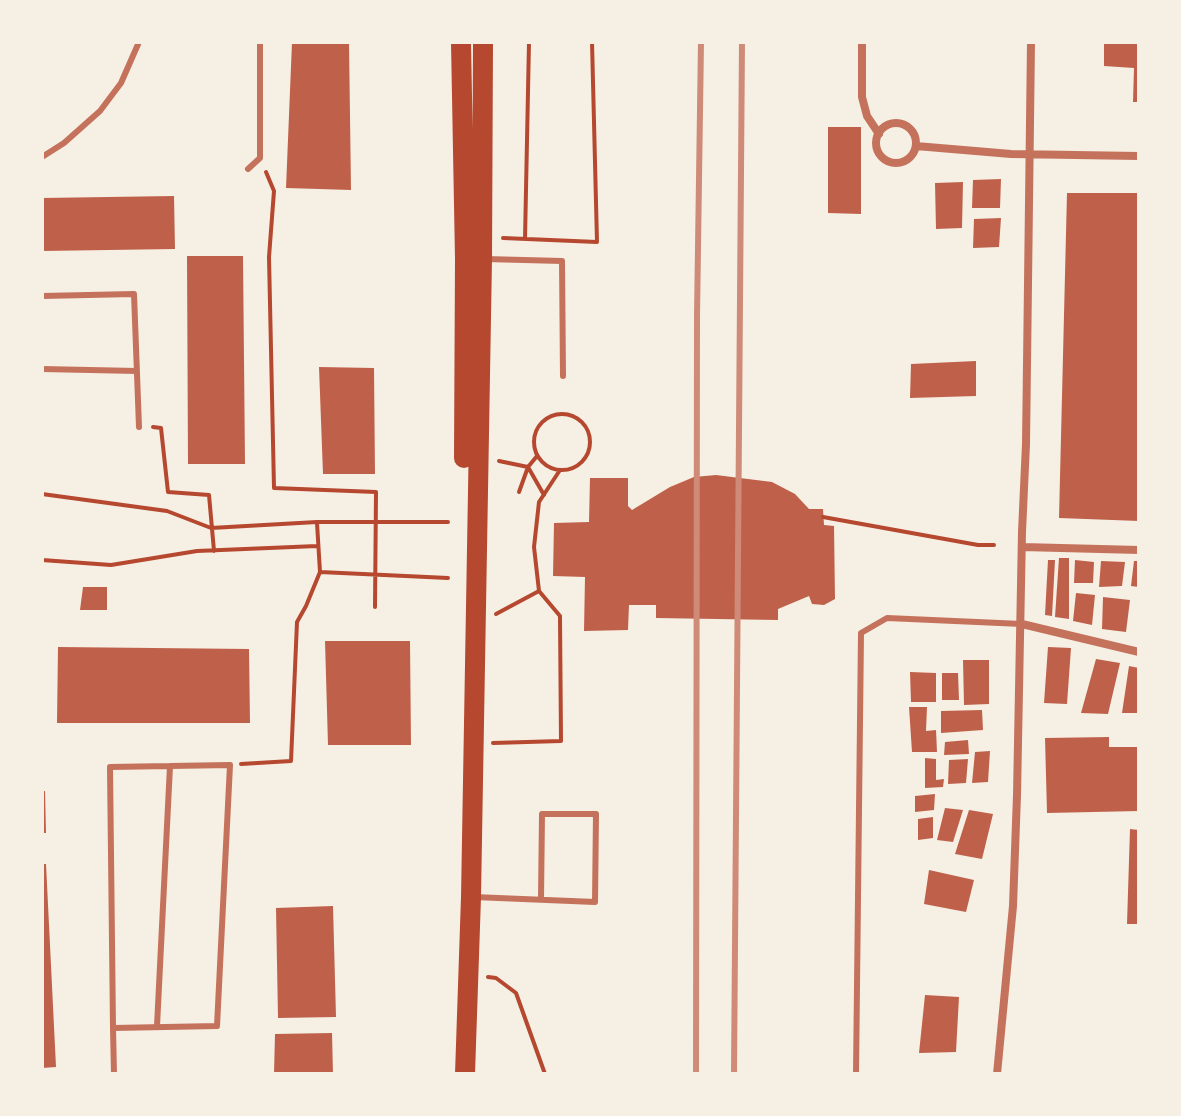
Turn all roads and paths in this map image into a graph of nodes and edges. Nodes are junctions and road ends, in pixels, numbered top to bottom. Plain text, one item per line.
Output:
1 (139, 42) edge
2 (260, 42) edge
3 (461, 42) edge
4 (483, 42) edge
5 (529, 42) edge
6 (592, 42) edge
7 (862, 42) edge
8 (1031, 42) edge
9 (879, 134) junction
10 (916, 146) junction
11 (1029, 155) junction
12 (1139, 156) edge
13 (42, 157) edge
14 (260, 158) junction
15 (248, 169) dead end
16 (496, 237) dead end
17 (525, 239) junction
18 (482, 259) junction
19 (42, 296) edge
20 (42, 369) edge
21 (137, 371) junction
22 (563, 376) dead end
23 (139, 427) joint
24 (538, 456) junction
25 (495, 461) dead end
26 (528, 467) junction
27 (560, 470) junction
28 (519, 492) dead end
29 (42, 494) edge
30 (544, 495) junction
31 (823, 517) dead end
32 (376, 521) junction
33 (317, 522) junction
34 (448, 522) dead end
35 (211, 528) junction
36 (994, 545) dead end
37 (317, 546) junction
38 (1022, 547) junction
39 (1139, 550) edge
40 (214, 551) junction
41 (42, 560) edge
42 (320, 572) junction
43 (375, 575) junction
44 (448, 578) dead end
45 (539, 591) junction
46 (375, 607) dead end
47 (486, 613) dead end
48 (1022, 624) junction
49 (1139, 652) edge
50 (487, 742) dead end
51 (230, 765) junction
52 (170, 766) junction
53 (471, 897) junction
54 (541, 899) junction
55 (486, 977) dead end
56 (157, 1026) junction
57 (113, 1028) junction
58 (114, 1074) edge
59 (453, 1074) edge
60 (465, 1074) edge
61 (545, 1074) edge
62 (856, 1074) edge
63 (997, 1074) edge

1 - 13 lane
2 - 14 lane
3 - 59 main road
4 - 18 main road
5 - 17 path
6 - 17 path
7 - 9 street
8 - 11 street
9 - 10 street
9 - 10 street
10 - 11 street
11 - 12 street
11 - 38 street
14 - 15 lane
14 - 32 path
16 - 17 path
18 - 22 lane
18 - 53 main road
19 - 21 lane
20 - 21 lane
21 - 23 lane
23 - 35 path
24 - 26 path
24 - 27 path
24 - 27 path
25 - 26 path
26 - 28 path
26 - 30 path
27 - 30 path
29 - 35 path
30 - 45 path
31 - 36 path
32 - 33 path
32 - 34 path
32 - 43 path
33 - 35 path
33 - 37 path
35 - 40 path
37 - 40 path
37 - 42 path
38 - 39 street
38 - 48 street
40 - 41 path
42 - 43 path
42 - 51 path
43 - 44 path
43 - 46 path
45 - 47 path
45 - 50 path
48 - 49 street
48 - 62 lane
48 - 63 street
51 - 52 lane
51 - 56 lane
52 - 56 lane
52 - 57 lane
53 - 54 lane
53 - 60 main road
54 - 54 lane
55 - 61 path
56 - 57 lane
57 - 58 lane

